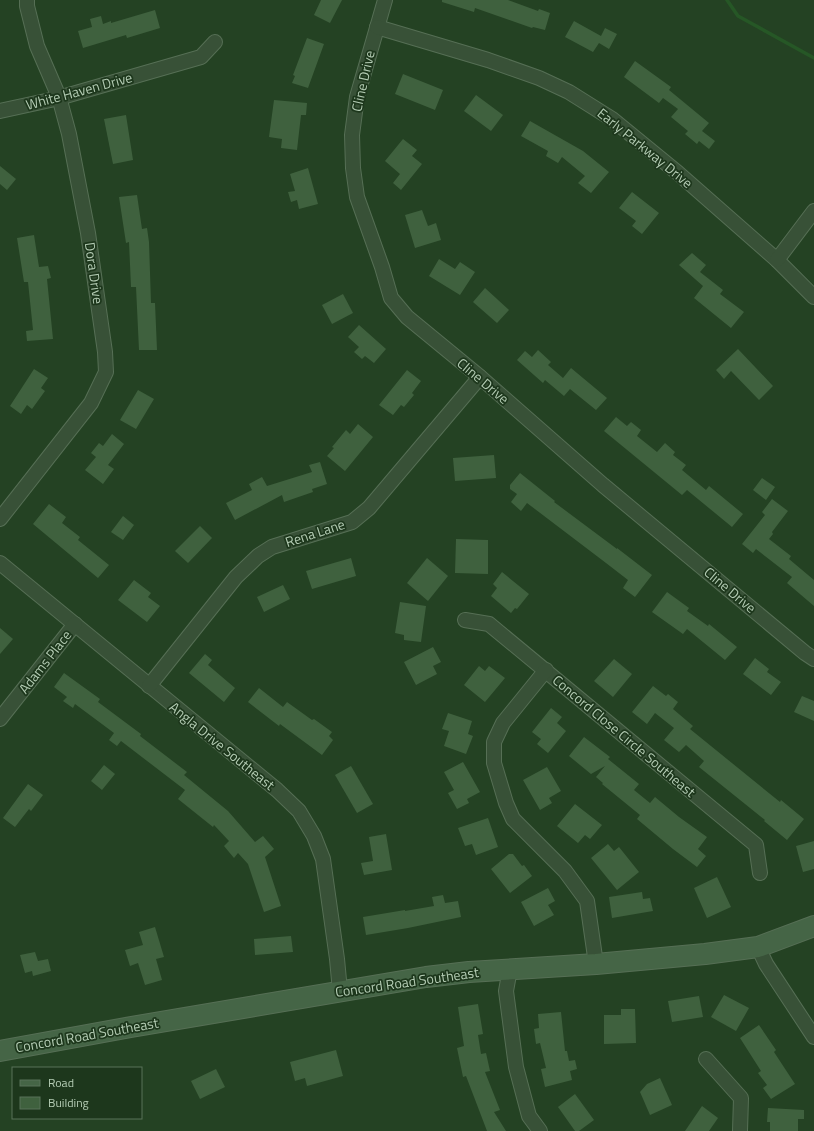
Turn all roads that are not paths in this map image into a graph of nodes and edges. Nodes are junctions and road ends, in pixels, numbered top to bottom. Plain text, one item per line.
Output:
1 (27, 0) edge
2 (385, 0) edge
3 (377, 27) junction
4 (215, 42) dead end
5 (59, 97) junction
6 (0, 111) edge
7 (814, 211) edge
8 (777, 260) junction
9 (814, 297) edge
10 (480, 377) junction
11 (0, 519) edge
12 (0, 563) edge
13 (465, 620) dead end
14 (75, 624) junction
15 (814, 659) edge
16 (546, 670) junction
17 (149, 686) junction
18 (0, 719) edge
19 (760, 873) dead end
20 (814, 926) edge
21 (758, 946) junction
22 (596, 964) junction
23 (510, 969) junction
24 (340, 991) junction
25 (814, 1037) edge
26 (0, 1051) edge
27 (706, 1059) dead end
28 (540, 1131) edge
29 (740, 1131) edge

1 - 5 street, Dora Drive
2 - 3 street, Cline Drive
3 - 8 street, Early Parkway Drive
3 - 10 street, Cline Drive
4 - 5 street, White Haven Drive
5 - 6 street, White Haven Drive
5 - 11 street, Dora Drive
7 - 8 street
8 - 9 street, Early Parkway Drive
10 - 15 street, Cline Drive
10 - 17 street, Rena Lane
12 - 14 street, Angla Drive Southeast
13 - 16 street, Concord Close Circle Southeast
14 - 17 street, Angla Drive Southeast
14 - 18 street, Adams Place
16 - 19 street, Concord Close Circle Southeast
16 - 22 street
17 - 24 street, Angla Drive Southeast
20 - 21 street, Concord Road Southeast
21 - 22 street, Concord Road Southeast
21 - 25 street
22 - 23 street, Concord Road Southeast
23 - 24 street, Concord Road Southeast
23 - 28 street
24 - 26 street, Concord Road Southeast
27 - 29 street

